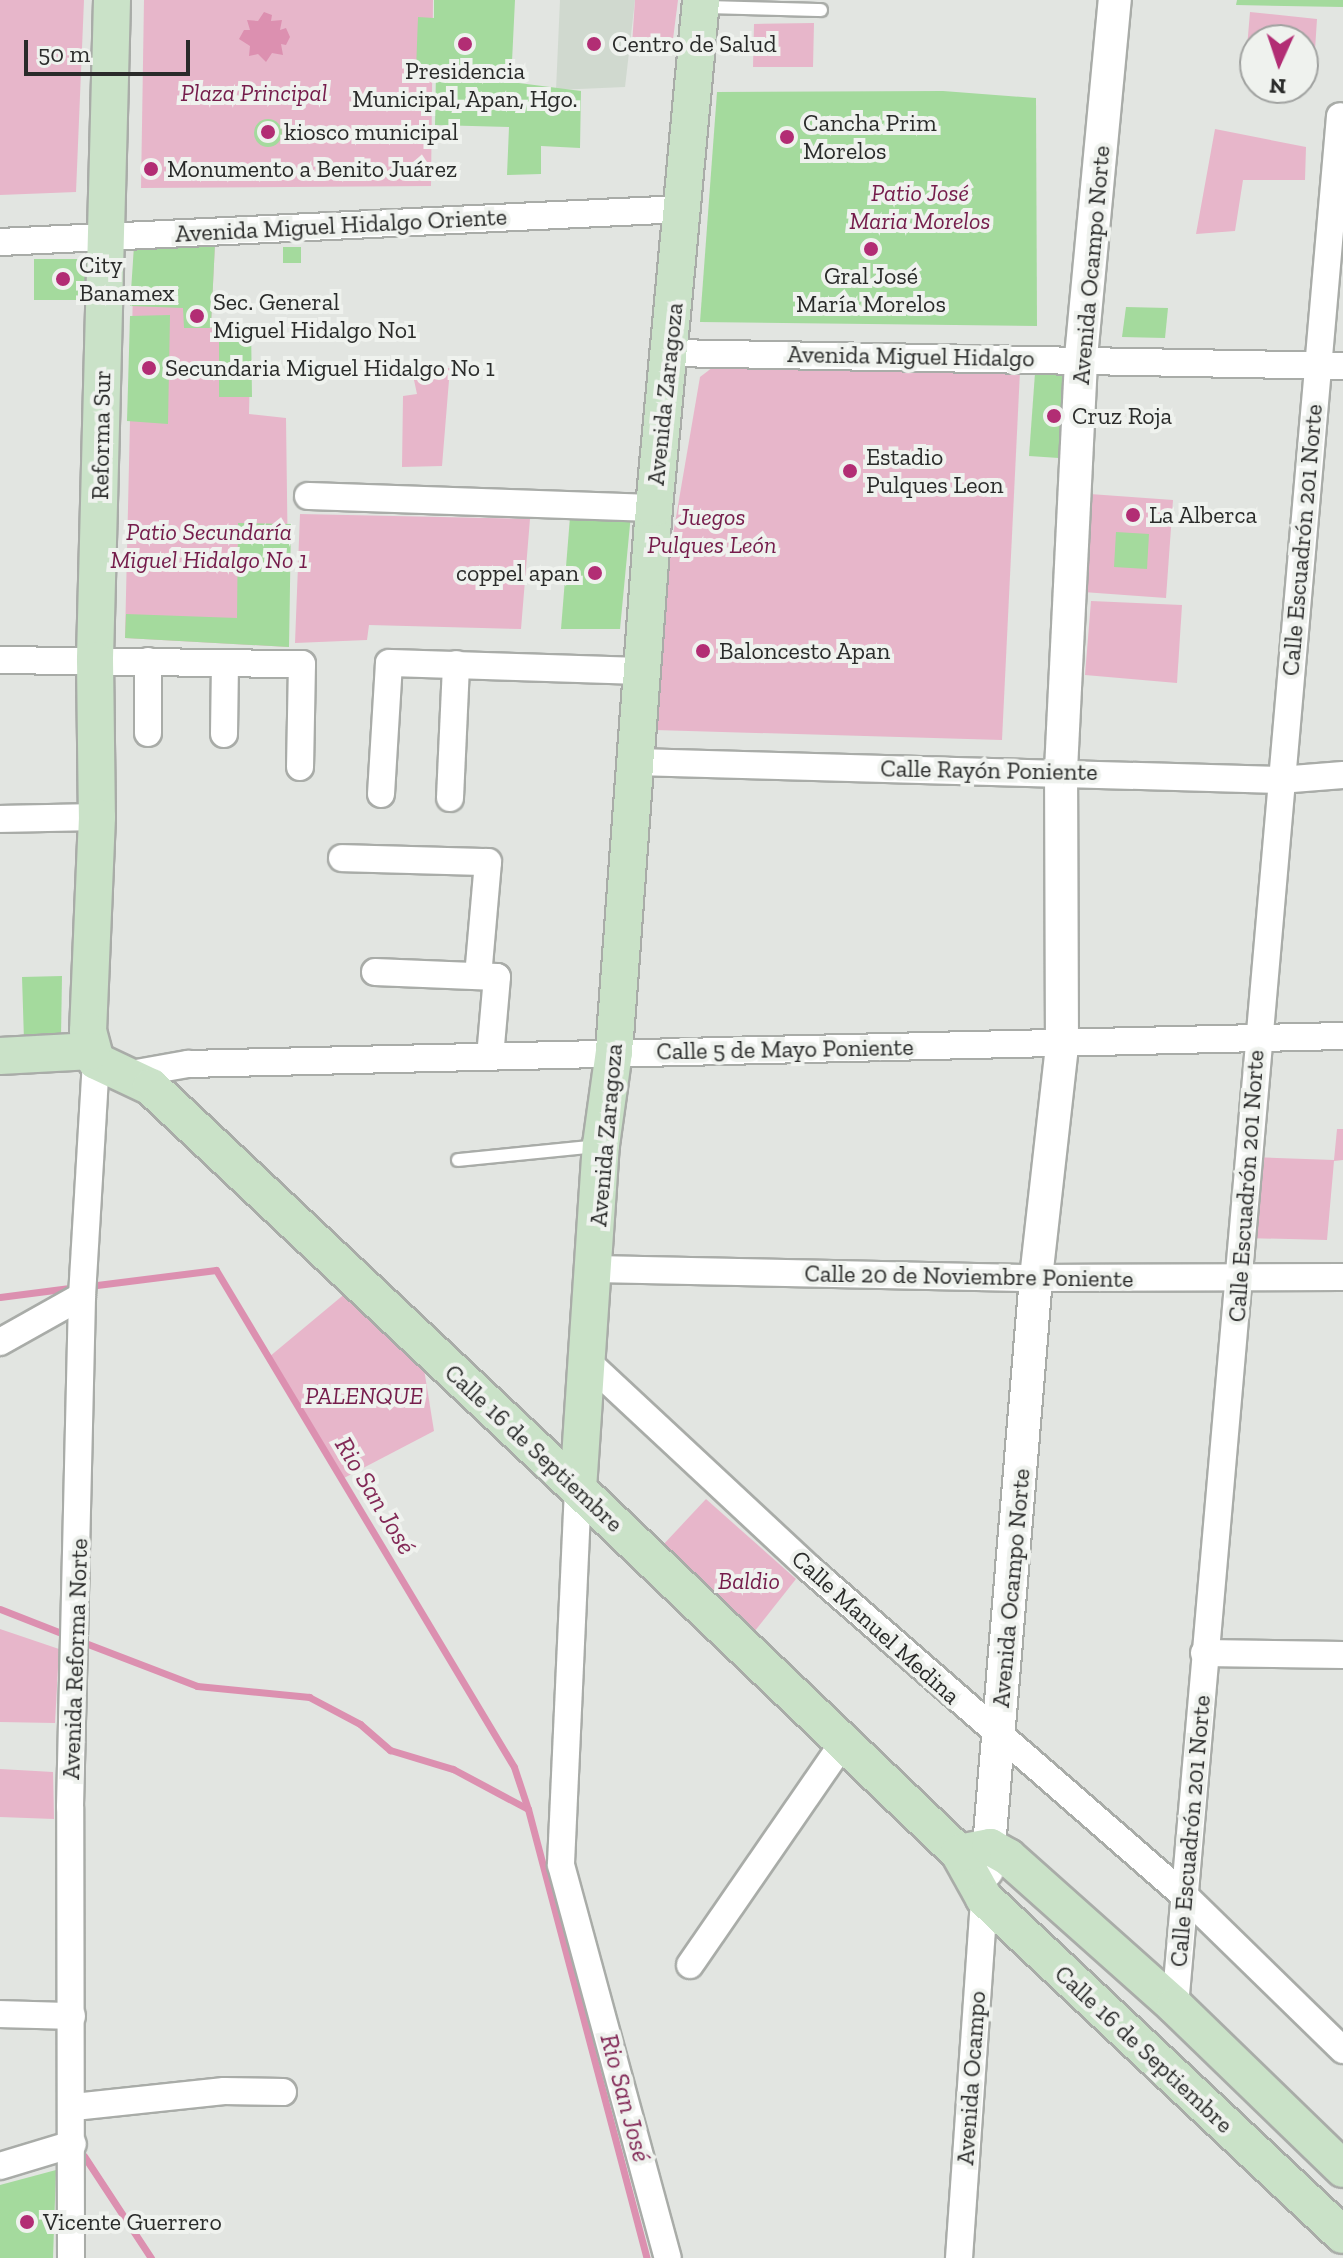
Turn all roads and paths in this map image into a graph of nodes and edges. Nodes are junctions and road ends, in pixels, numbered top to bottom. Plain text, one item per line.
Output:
1 (112, 0) edge
2 (1115, 0) edge
3 (700, 3) edge
4 (821, 10) dead end
5 (1340, 116) dead end
6 (681, 209) junction
7 (107, 236) junction
8 (0, 242) edge
9 (671, 353) junction
10 (1081, 357) junction
11 (1331, 366) edge
12 (308, 496) dead end
13 (654, 508) junction
14 (0, 660) edge
15 (95, 660) junction
16 (148, 661) junction
17 (225, 663) junction
18 (456, 664) junction
19 (643, 671) junction
20 (148, 733) dead end
21 (224, 734) dead end
22 (636, 762) junction
23 (300, 767) dead end
24 (1061, 770) junction
25 (1343, 775) edge
26 (1280, 780) junction
27 (381, 794) dead end
28 (450, 798) dead end
29 (97, 817) junction
30 (0, 819) edge
31 (342, 858) dead end
32 (375, 972) dead end
33 (478, 976) junction
34 (1343, 1036) edge
35 (1257, 1039) junction
36 (1062, 1046) junction
37 (614, 1051) junction
38 (0, 1056) edge
39 (94, 1056) junction
40 (490, 1057) junction
41 (131, 1074) junction
42 (601, 1145) junction
43 (458, 1160) dead end
44 (595, 1269) junction
45 (1343, 1277) edge
46 (1036, 1278) junction
47 (1240, 1278) junction
48 (82, 1296) junction
49 (0, 1342) edge
50 (589, 1363) junction
51 (578, 1489) junction
52 (1204, 1653) junction
53 (1343, 1655) edge
54 (999, 1735) junction
55 (844, 1742) junction
56 (974, 1850) junction
57 (1186, 1897) junction
58 (984, 1898) junction
59 (690, 1965) dead end
60 (1175, 2006) junction
61 (0, 2014) edge
62 (72, 2016) junction
63 (1343, 2050) edge
64 (283, 2092) dead end
65 (74, 2107) junction
66 (73, 2144) junction
67 (1341, 2158) edge
68 (0, 2166) edge
69 (1343, 2235) edge
70 (71, 2258) edge
71 (668, 2258) edge
72 (959, 2258) edge

1 - 7 main road, Reforma Sur
2 - 10 street, Avenida Ocampo Norte
3 - 4 lane
3 - 6 main road, Avenida Zaragoza
5 - 11 street, Calle Escuadrón 201 Norte
6 - 7 street, Avenida Miguel Hidalgo Oriente
6 - 9 main road, Avenida Zaragoza
7 - 8 street, Avenida Miguel Hidalgo Oriente
7 - 15 main road, Reforma Sur
9 - 10 street, Avenida Miguel Hidalgo
9 - 13 main road, Avenida Zaragoza
10 - 11 street, Avenida Miguel Hidalgo
10 - 24 street, Avenida Ocampo Norte
11 - 26 street, Calle Escuadrón 201 Norte
12 - 13 street
13 - 19 main road, Avenida Zaragoza
14 - 15 street
15 - 16 street
15 - 29 main road, Reforma Sur
16 - 17 street
16 - 20 street
17 - 21 street
17 - 23 street
18 - 19 street
18 - 27 street
18 - 28 street
19 - 22 main road, Avenida Zaragoza
22 - 24 street, Calle Rayón Poniente
22 - 37 main road, Avenida Zaragoza
24 - 26 street, Calle Rayón Poniente
24 - 36 street
25 - 26 street, Calle Rayón Poniente
26 - 35 street, Calle Escuadrón 201 Norte
29 - 30 street
29 - 39 main road, Reforma Sur
31 - 33 street
32 - 33 street
33 - 40 street
34 - 35 street, Calle 5 de Mayo Poniente
35 - 36 street, Calle 5 de Mayo Poniente
35 - 47 street, Calle Escuadrón 201 Norte
36 - 37 street, Calle 5 de Mayo Poniente
36 - 46 street
37 - 40 street, Calle 5 de Mayo Poniente
37 - 42 main road, Avenida Zaragoza
38 - 39 main road
39 - 41 main road, Calle 16 de Septiembre
39 - 48 street, Avenida Reforma Norte
40 - 41 street, Calle 5 de Mayo Poniente
41 - 51 main road, Calle 16 de Septiembre
42 - 43 lane
42 - 44 main road, Avenida Zaragoza
44 - 46 street, Calle 20 de Noviembre Poniente
44 - 50 main road, Avenida Zaragoza
45 - 47 street, Calle 20 de Noviembre Poniente
46 - 47 street, Calle 20 de Noviembre Poniente
46 - 54 street, Avenida Ocampo Norte
47 - 52 street, Calle Escuadrón 201 Norte
48 - 49 street
48 - 62 street, Avenida Reforma Norte
50 - 51 main road, Avenida Zaragoza
50 - 54 street, Calle Manuel Medina
51 - 55 main road, Calle 16 de Septiembre
51 - 71 street, Avenida Zaragoza
52 - 53 street
52 - 57 street, Calle Escuadrón 201 Norte
54 - 56 street, Avenida Ocampo Norte
54 - 57 street, Calle Manuel Medina
55 - 56 main road, Calle 16 de Septiembre
55 - 59 street
56 - 58 main road, Calle 16 de Septiembre
56 - 60 main road, Calle 16 de Septiembre
57 - 60 street, Calle Escuadrón 201 Norte
57 - 63 street, Calle Manuel Medina
58 - 69 main road, Calle 16 de Septiembre
58 - 72 street, Avenida Ocampo
60 - 67 main road, Calle 16 de Septiembre
61 - 62 street
62 - 65 street, Avenida Reforma Norte
64 - 65 street
65 - 66 street, Avenida Reforma Norte
66 - 68 street
66 - 70 street, Avenida Reforma Norte

